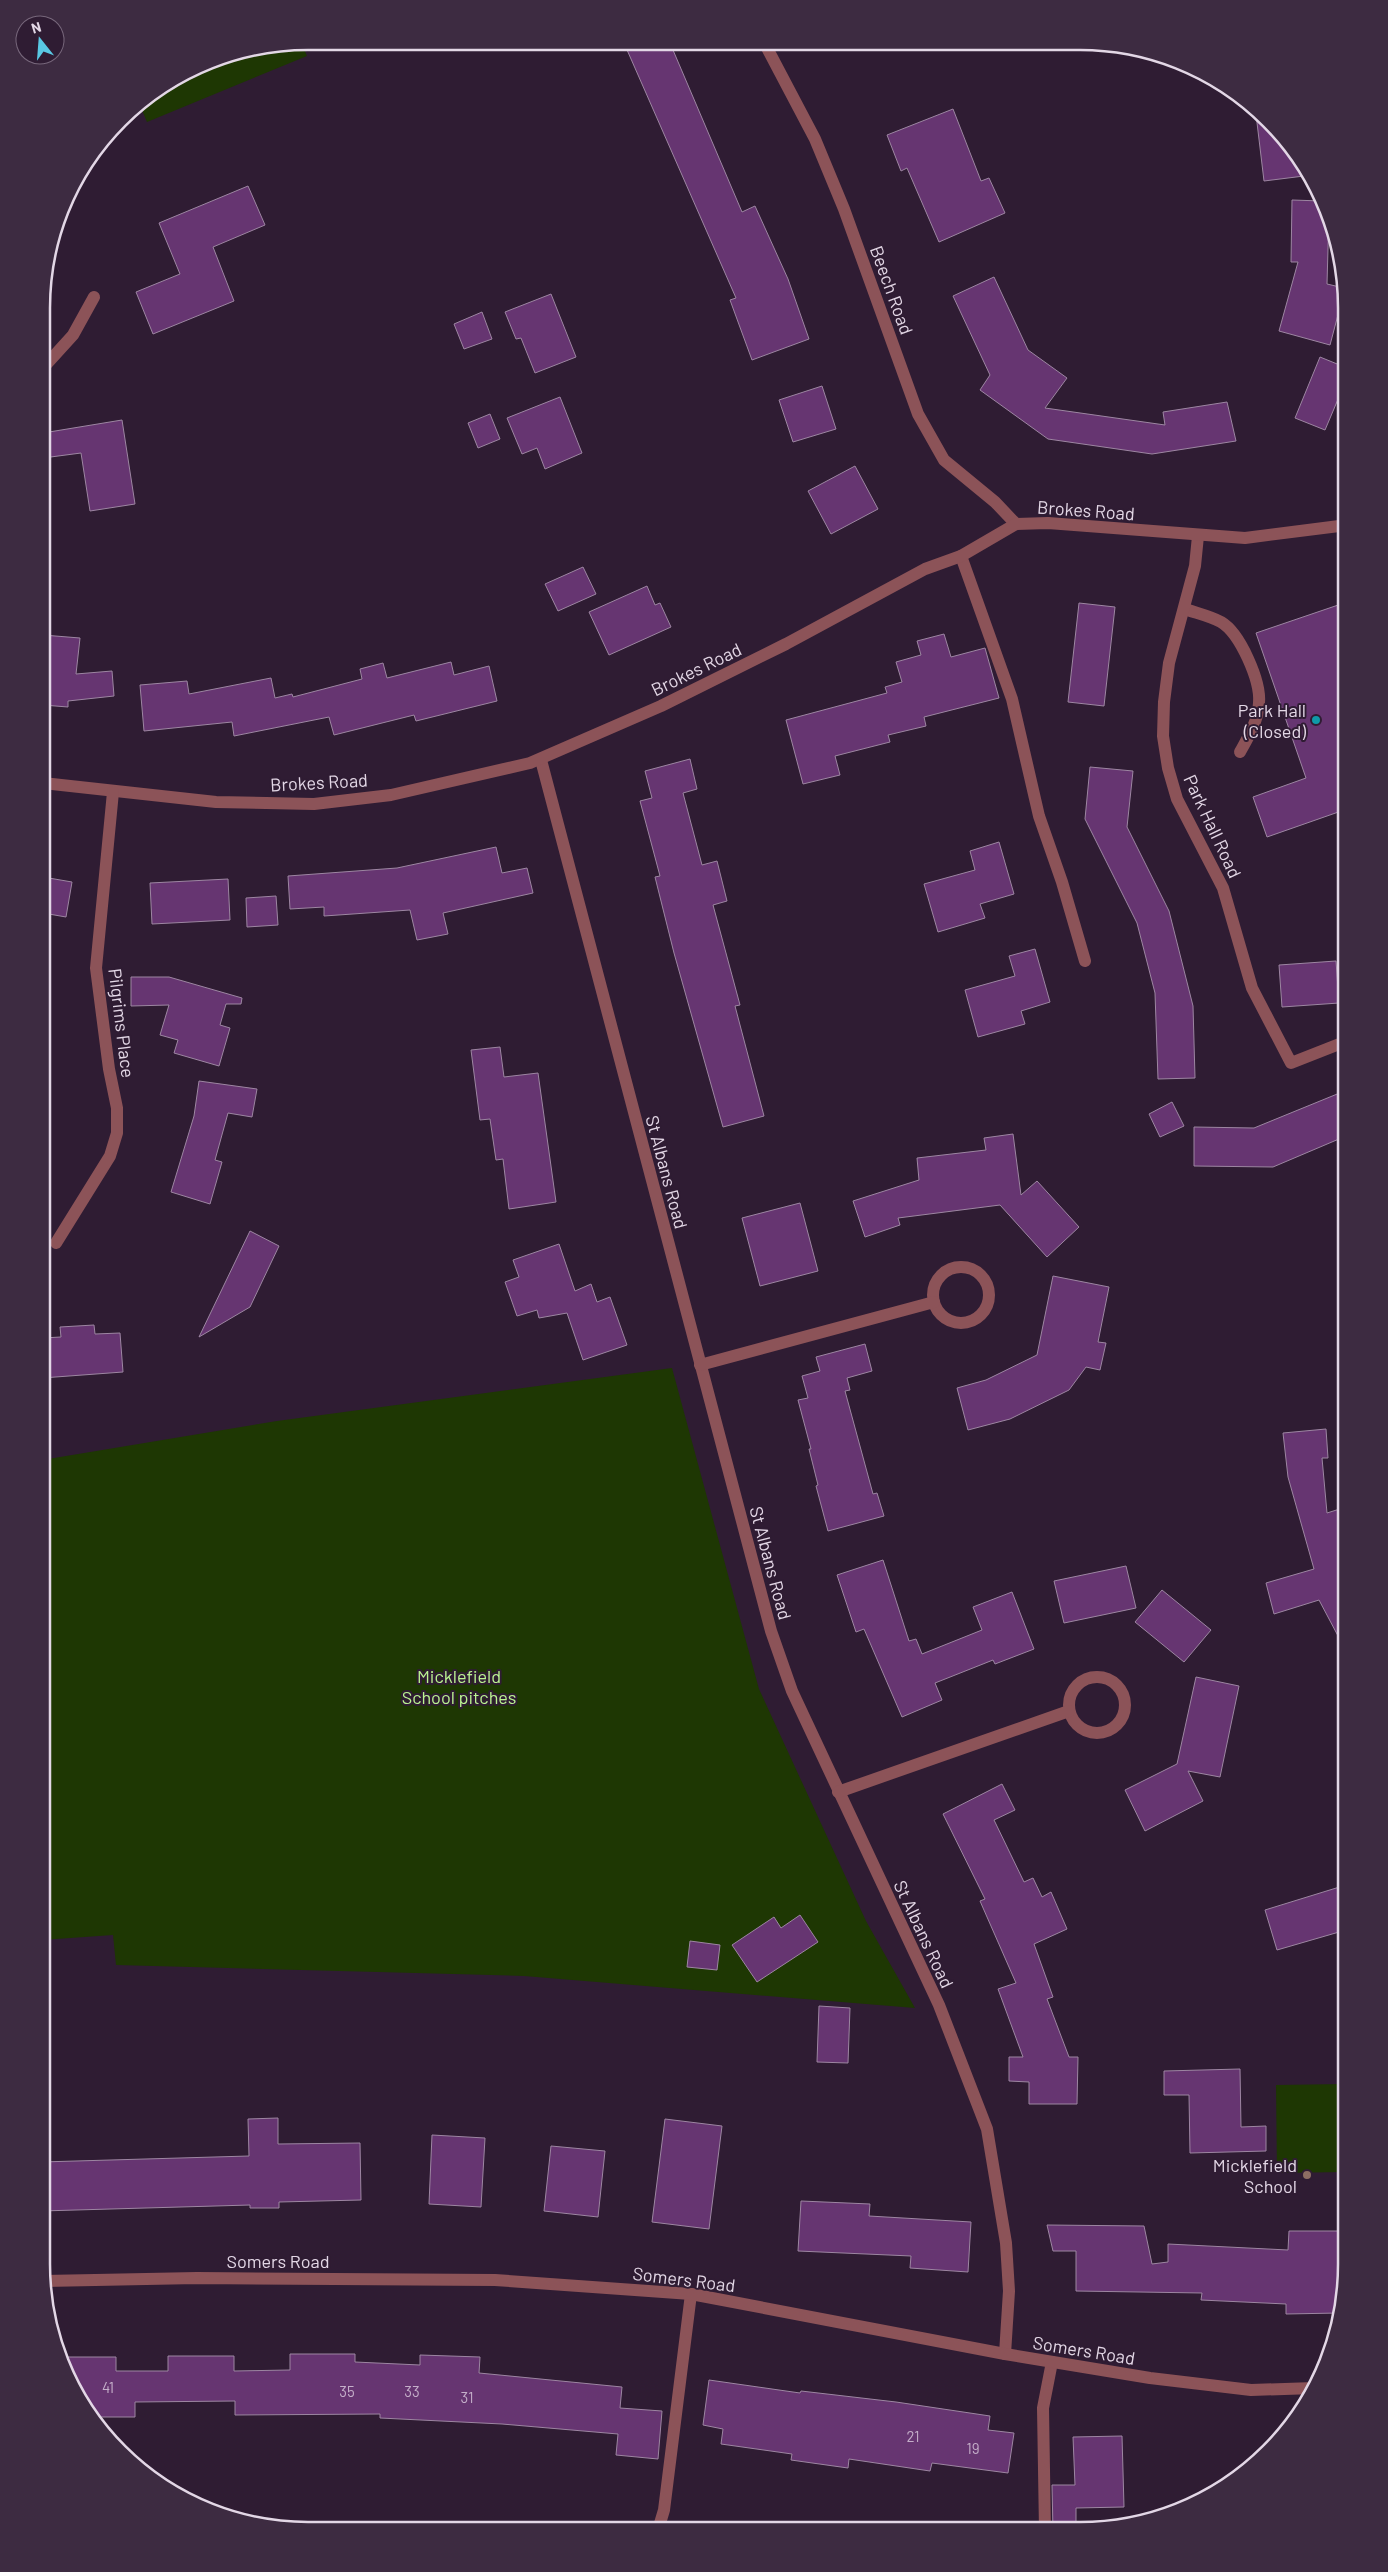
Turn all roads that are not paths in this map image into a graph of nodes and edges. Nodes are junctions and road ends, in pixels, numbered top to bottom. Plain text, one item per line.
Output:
1 (768, 50) edge
2 (94, 297) dead end
3 (50, 360) edge
4 (1016, 524) junction
5 (1338, 526) edge
6 (1198, 536) junction
7 (961, 556) junction
8 (1185, 609) junction
9 (1240, 752) dead end
10 (541, 760) junction
11 (50, 784) edge
12 (113, 792) junction
13 (1085, 961) dead end
14 (1338, 1044) edge
15 (56, 1243) dead end
16 (934, 1302) junction
17 (700, 1365) junction
18 (1069, 1711) junction
19 (838, 1792) junction
20 (51, 2281) edge
21 (691, 2294) junction
22 (1005, 2354) junction
23 (1052, 2362) junction
24 (1306, 2388) edge
25 (660, 2522) edge
26 (1045, 2522) edge

1 - 4 street, Beech Road
2 - 3 street
4 - 6 street, Brokes Road
4 - 7 street, Brokes Road
5 - 6 street, Brokes Road
6 - 8 street, Park Hall Road
7 - 10 street, Brokes Road
7 - 13 street
8 - 9 street
8 - 14 street, Park Hall Road
10 - 12 street, Brokes Road
10 - 17 street, St Albans Road
11 - 12 street, Brokes Road
12 - 15 street, Pilgrims Place
16 - 16 street
16 - 17 street
17 - 19 street, St Albans Road
18 - 18 street
18 - 19 street
19 - 22 street, St Albans Road
20 - 21 street, Somers Road
21 - 22 street, Somers Road
21 - 25 street
22 - 23 street, Somers Road
23 - 24 street, Somers Road
23 - 26 street

